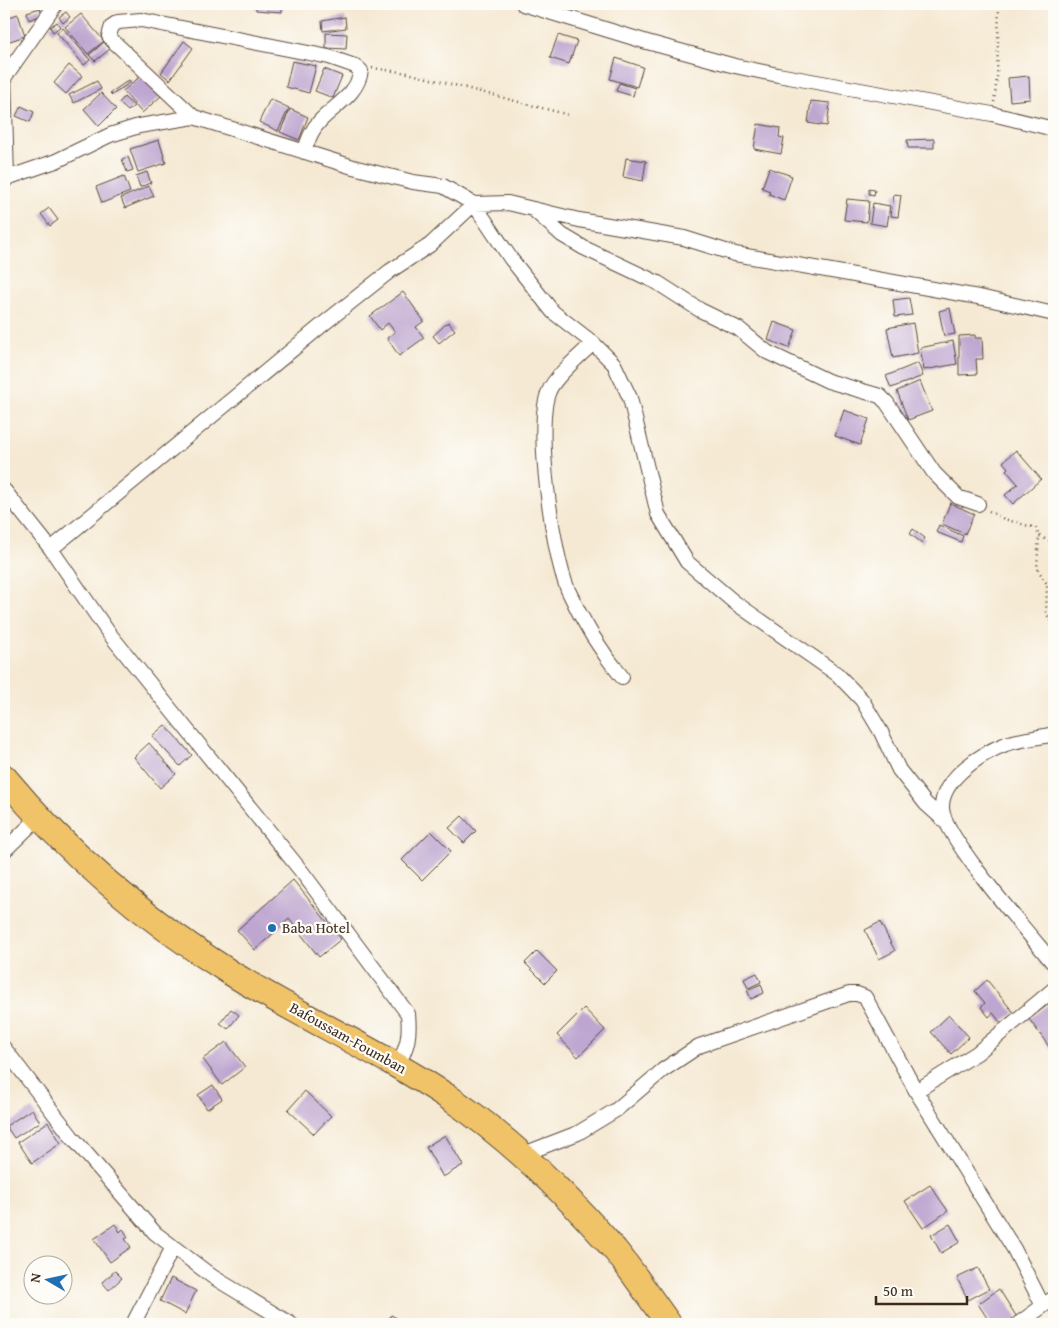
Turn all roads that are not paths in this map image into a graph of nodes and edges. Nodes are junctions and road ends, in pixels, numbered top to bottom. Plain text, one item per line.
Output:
1 (56, 4) edge
2 (523, 4) edge
3 (4, 77) edge
4 (194, 116) junction
5 (1054, 129) edge
6 (304, 152) junction
7 (5, 180) edge
8 (474, 204) junction
9 (532, 209) junction
10 (1054, 314) edge
11 (593, 343) junction
12 (4, 490) edge
13 (978, 504) road end
14 (51, 549) junction
15 (622, 677) dead end
16 (1054, 734) edge
17 (4, 777) edge
18 (39, 817) junction
19 (944, 820) junction
20 (4, 851) edge
21 (1054, 964) edge
22 (1054, 990) edge
23 (4, 1048) edge
24 (397, 1065) junction
25 (916, 1091) junction
26 (521, 1155) junction
27 (172, 1247) junction
28 (1049, 1302) edge
29 (133, 1324) edge
30 (291, 1324) edge
31 (669, 1324) edge
32 (1018, 1324) edge

1 - 3 street
2 - 5 street
3 - 7 street
4 - 6 street
4 - 6 street
4 - 7 street
6 - 8 street
8 - 9 street
8 - 11 street
8 - 14 street
9 - 10 street
9 - 13 street
11 - 15 street
11 - 19 street
12 - 14 street
14 - 24 street
16 - 19 street
17 - 18 highway, Bafoussam-Foumban
18 - 20 street
18 - 24 highway, Bafoussam-Foumban
19 - 21 street
22 - 25 street
23 - 27 street
24 - 26 highway, Bafoussam-Foumban
25 - 26 street
25 - 28 street
26 - 31 highway, Bafoussam-Foumban
27 - 29 street
27 - 30 street
28 - 32 street

